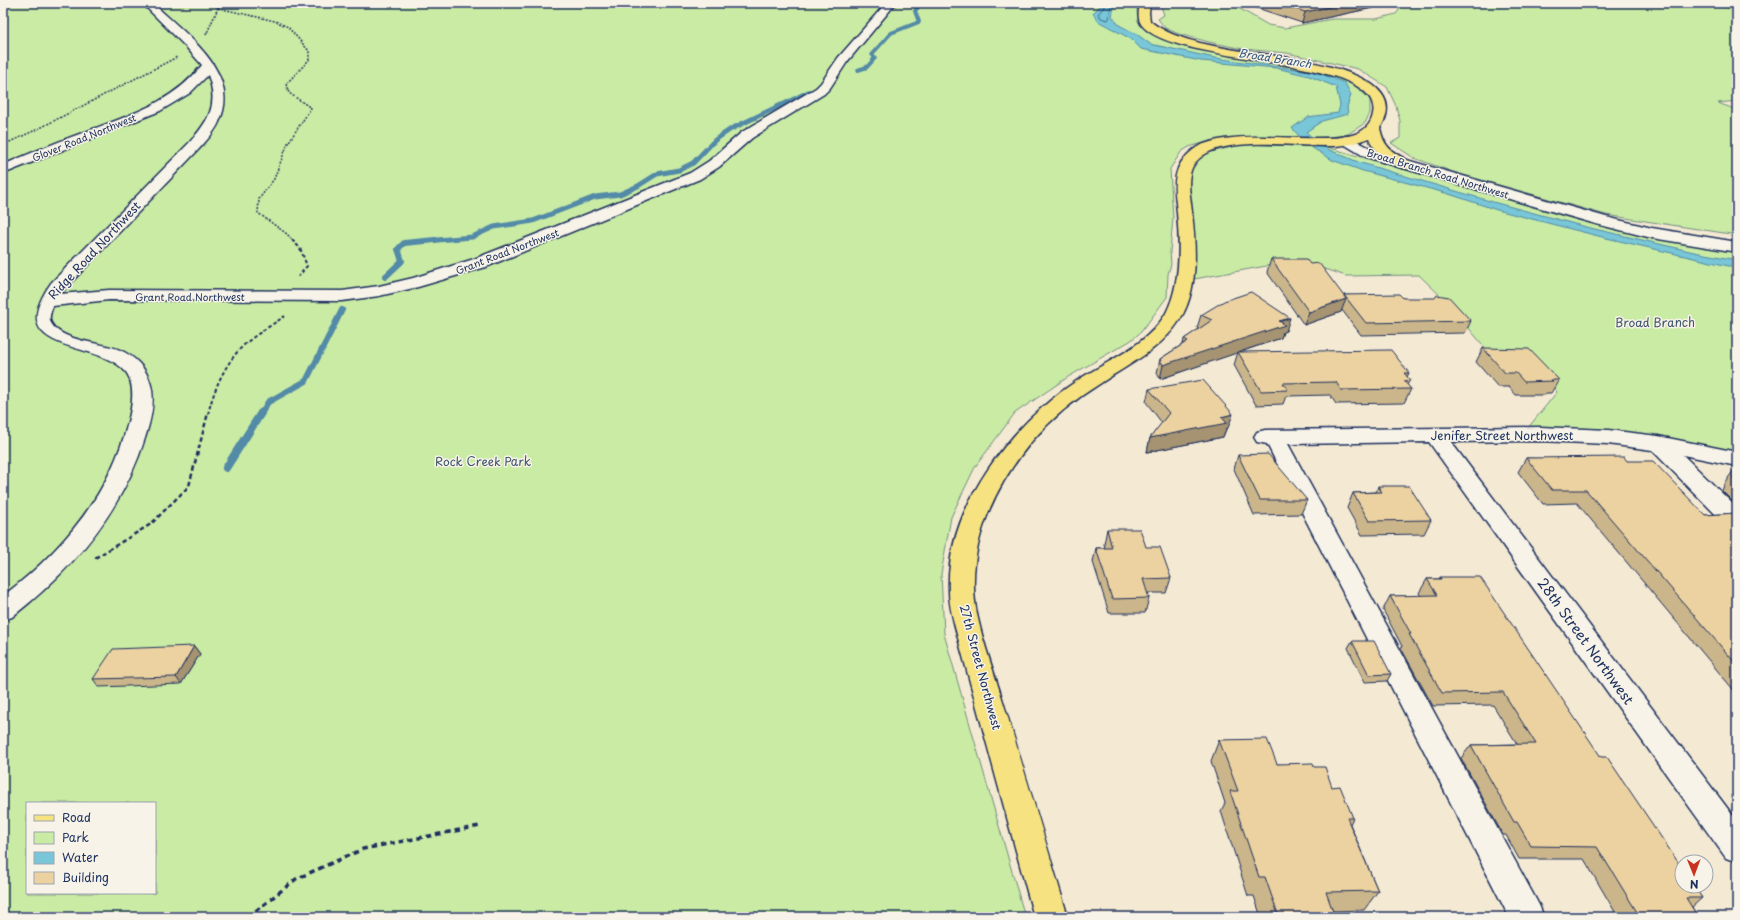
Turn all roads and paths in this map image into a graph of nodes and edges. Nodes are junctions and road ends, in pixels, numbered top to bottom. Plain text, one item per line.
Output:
1 (147, 3) edge
2 (214, 3) edge
3 (891, 3) edge
4 (1145, 3) edge
5 (1731, 3) edge
6 (1737, 3) edge
7 (206, 36) dead end
8 (182, 54) dead end
9 (208, 65) junction
10 (207, 99) junction
11 (164, 103) junction
12 (1373, 128) junction
13 (1347, 140) junction
14 (3, 145) edge
15 (1406, 165) junction
16 (3, 170) edge
17 (1737, 247) edge
18 (46, 301) junction
19 (1435, 435) junction
20 (1658, 443) junction
21 (1737, 459) edge
22 (1737, 522) edge
23 (3, 610) edge
24 (480, 826) dead end
25 (1737, 847) edge
26 (248, 917) edge
27 (1051, 917) edge
28 (1527, 917) edge

1 - 9 street, Ridge Road Northwest
2 - 7 path
3 - 18 street, Grant Road Northwest
4 - 12 main road, Broad Branch Road Northwest
5 - 6 street
8 - 14 path
9 - 10 street, Ridge Road Northwest
9 - 11 street, Glover Road Northwest
10 - 11 street, Glover Road Northwest
10 - 18 street, Ridge Road Northwest
11 - 16 street, Glover Road Northwest
12 - 13 main road, Broad Branch Road Northwest
12 - 15 main road
13 - 15 street, Broad Branch Road Northwest
13 - 27 main road, 27th Street Northwest
15 - 17 street, Broad Branch Road Northwest
18 - 23 street, Ridge Road Northwest
19 - 20 street, Jenifer Street Northwest
19 - 25 street, 28th Street Northwest
19 - 28 street, Jenifer Street Northwest
20 - 21 street, Jenifer Street Northwest
20 - 22 street
24 - 26 path

